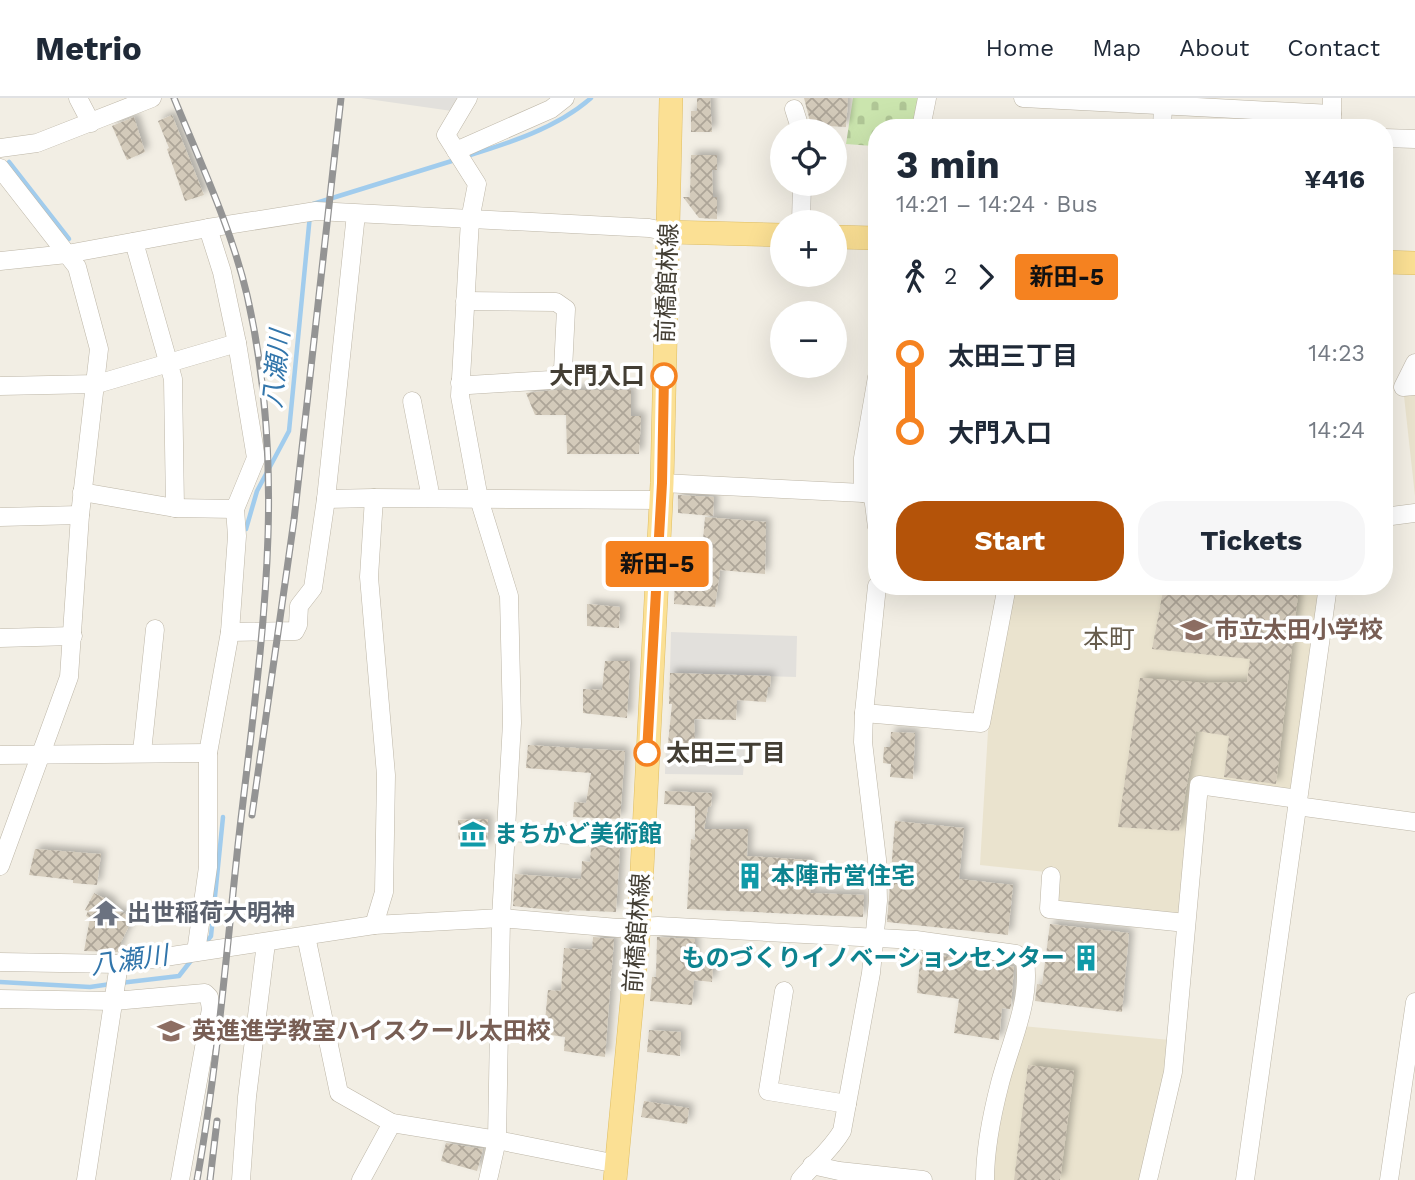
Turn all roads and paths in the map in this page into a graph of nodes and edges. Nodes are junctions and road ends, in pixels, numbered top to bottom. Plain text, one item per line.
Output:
1 (78, 98) edge
2 (152, 98) edge
3 (468, 98) edge
4 (565, 98) edge
5 (671, 98) edge
6 (927, 98) edge
7 (1023, 98) edge
8 (1163, 106) junction
9 (794, 109) dead end
10 (1332, 113) edge
11 (797, 119) edge
12 (923, 119) edge
13 (1162, 119) edge
14 (91, 123) junction
15 (1393, 138) edge
16 (1415, 139) edge
17 (0, 148) edge
18 (456, 150) junction
19 (0, 168) edge
20 (356, 214) junction
21 (470, 220) junction
22 (210, 232) junction
23 (669, 232) junction
24 (770, 235) edge
25 (847, 238) edge
26 (868, 239) edge
27 (134, 242) junction
28 (67, 254) junction
29 (0, 261) edge
30 (1393, 262) edge
31 (1415, 263) edge
32 (465, 301) junction
33 (237, 343) junction
34 (168, 363) junction
35 (1415, 363) edge
36 (460, 383) junction
37 (97, 384) junction
38 (0, 386) edge
39 (1415, 386) edge
40 (412, 401) dead end
41 (868, 429) edge
42 (868, 481) edge
43 (82, 492) junction
44 (661, 492) junction
45 (868, 495) edge
46 (374, 498) junction
47 (428, 498) junction
48 (326, 499) junction
49 (479, 499) junction
50 (175, 508) junction
51 (235, 509) junction
52 (1415, 513) edge
53 (80, 515) junction
54 (1393, 516) edge
55 (0, 517) edge
56 (876, 595) edge
57 (1004, 595) edge
58 (1327, 595) edge
59 (155, 629) dead end
60 (230, 632) junction
61 (73, 636) junction
62 (0, 638) edge
63 (864, 713) junction
64 (142, 752) junction
65 (208, 753) junction
66 (43, 754) junction
67 (0, 755) edge
68 (1298, 803) junction
69 (1415, 822) edge
70 (505, 832) junction
71 (643, 838) junction
72 (0, 866) edge
73 (1051, 876) dead end
74 (501, 918) junction
75 (1186, 923) junction
76 (374, 925) junction
77 (639, 926) junction
78 (306, 936) junction
79 (873, 938) junction
80 (266, 943) junction
81 (196, 952) junction
82 (0, 962) edge
83 (119, 969) junction
84 (784, 991) dead end
85 (115, 997) junction
86 (0, 999) edge
87 (1415, 1002) edge
88 (847, 1104) junction
89 (392, 1123) junction
90 (497, 1140) junction
91 (812, 1165) junction
92 (616, 1172) edge
93 (86, 1180) edge
94 (180, 1180) edge
95 (241, 1180) edge
96 (361, 1180) edge
97 (488, 1180) edge
98 (800, 1180) edge
99 (923, 1180) edge
100 (985, 1180) edge
101 (1148, 1180) edge
102 (1245, 1180) edge
103 (1389, 1180) edge

1 - 14 street
2 - 14 street
3 - 18 street
4 - 18 street
5 - 23 main road, 前橋館林線
6 - 12 street
7 - 8 street
8 - 10 street
8 - 13 street
9 - 11 street
14 - 17 street
15 - 16 street
18 - 21 street
19 - 28 street
20 - 21 street
20 - 22 street
20 - 48 street
21 - 23 street
21 - 32 street
22 - 27 street
22 - 33 street
23 - 24 main road
23 - 44 main road, 前橋館林線
25 - 26 main road
27 - 28 street
27 - 34 street
28 - 29 street
28 - 37 street
30 - 31 main road
32 - 36 street
32 - 36 street
33 - 34 street
33 - 51 street
34 - 37 street
34 - 50 street
35 - 39 street
36 - 49 street
37 - 38 street
37 - 43 street
40 - 47 street
41 - 42 street
43 - 50 street
43 - 53 street
44 - 45 street
44 - 49 street
44 - 71 main road, 前橋館林線
46 - 47 street
46 - 48 street
46 - 76 street
47 - 49 street
48 - 60 street
49 - 70 street
50 - 51 street
51 - 60 street
52 - 54 street
53 - 55 street
53 - 61 street
56 - 63 street
57 - 63 street
58 - 68 street
59 - 64 street
60 - 65 street
61 - 62 street
61 - 66 street
63 - 79 street
64 - 65 street
64 - 66 street
65 - 81 street
66 - 67 street
66 - 72 street
68 - 69 street
68 - 75 street
68 - 102 street
70 - 71 street
70 - 74 street
71 - 77 main road, 前橋館林線
73 - 75 street
74 - 76 street
74 - 77 street
74 - 90 street
75 - 101 street
76 - 78 street
77 - 79 street
77 - 92 main road, 前橋館林線
78 - 80 street
78 - 89 street
79 - 88 street
79 - 100 street
80 - 81 street
80 - 95 street
81 - 83 street
82 - 83 street
83 - 85 street
84 - 88 street
85 - 86 street
85 - 93 street
85 - 94 street
87 - 103 street
88 - 91 street
89 - 90 street
89 - 96 street
90 - 92 street
90 - 97 street
91 - 98 street
91 - 99 street

